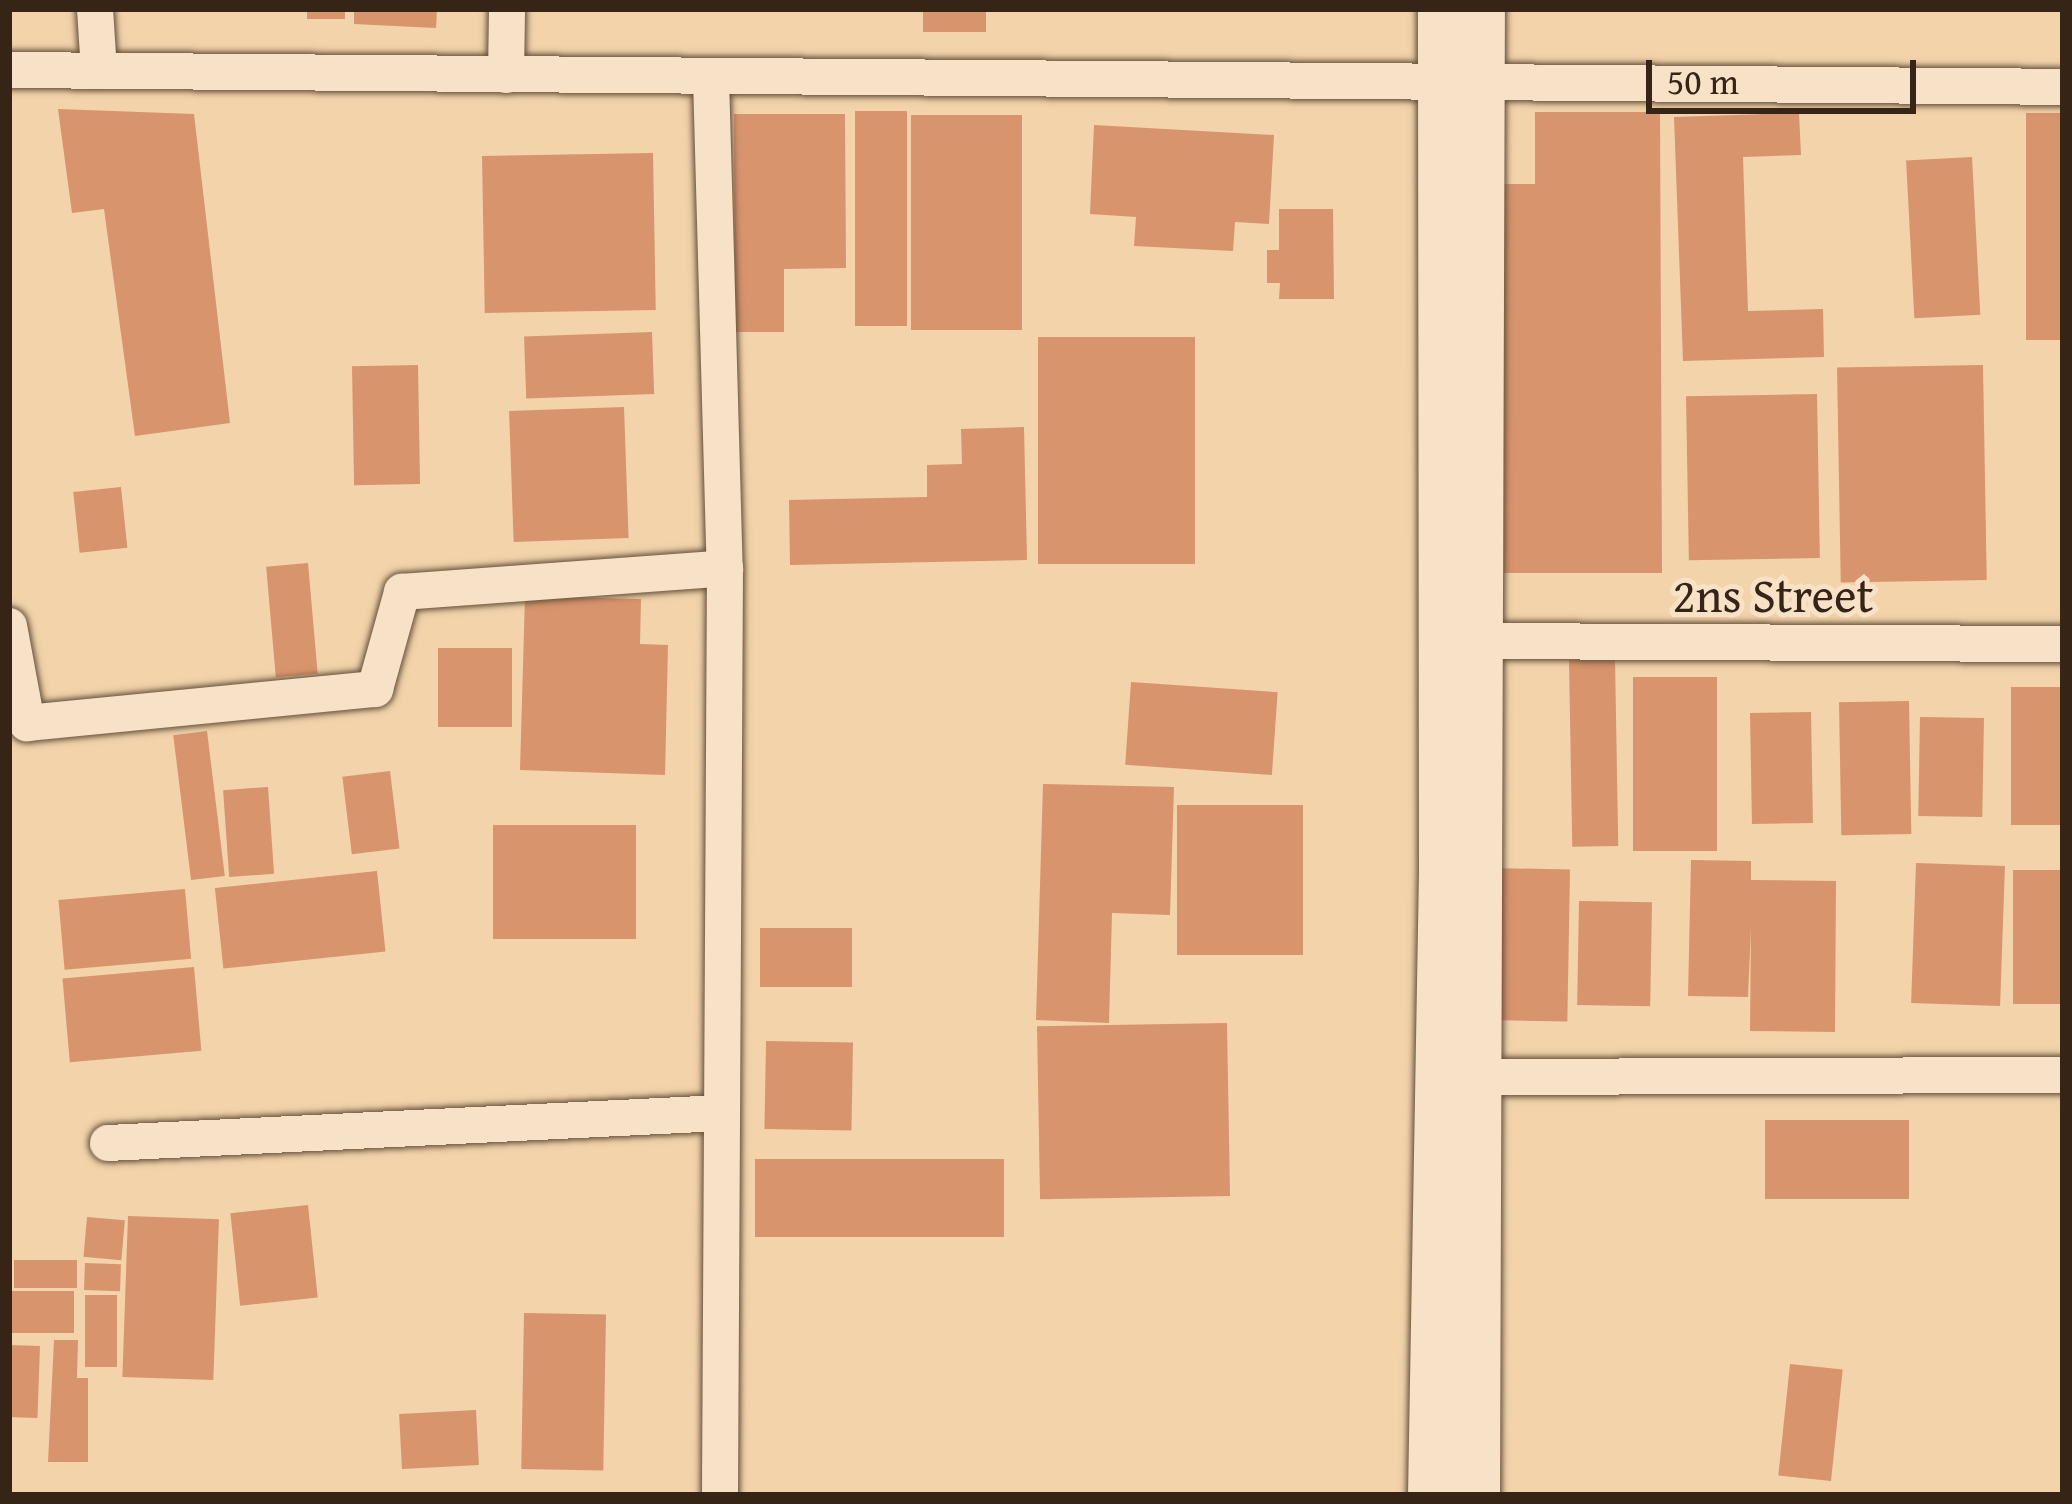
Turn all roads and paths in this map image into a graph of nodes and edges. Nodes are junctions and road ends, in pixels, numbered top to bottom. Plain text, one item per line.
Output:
1 (95, 9) edge
2 (507, 9) edge
3 (1443, 9) edge
4 (1479, 9) edge
5 (9, 70) edge
6 (99, 71) junction
7 (506, 75) junction
8 (711, 78) junction
9 (1464, 86) junction
10 (2063, 87) edge
11 (725, 568) junction
12 (9, 626) edge
13 (1482, 641) junction
14 (2063, 644) edge
15 (2063, 1076) edge
16 (1477, 1077) junction
17 (722, 1113) junction
18 (109, 1143) dead end
19 (720, 1495) edge
20 (1433, 1495) edge
21 (1474, 1495) edge

1 - 6 street
2 - 7 street
3 - 9 main road
4 - 9 main road
5 - 6 street
6 - 7 street
7 - 8 street
8 - 9 street
8 - 11 street
9 - 10 street
9 - 13 main road
9 - 20 main road
11 - 12 street
11 - 17 street
13 - 14 street, 2ns Street
13 - 16 main road
15 - 16 street
16 - 21 main road
17 - 18 street
17 - 19 street

